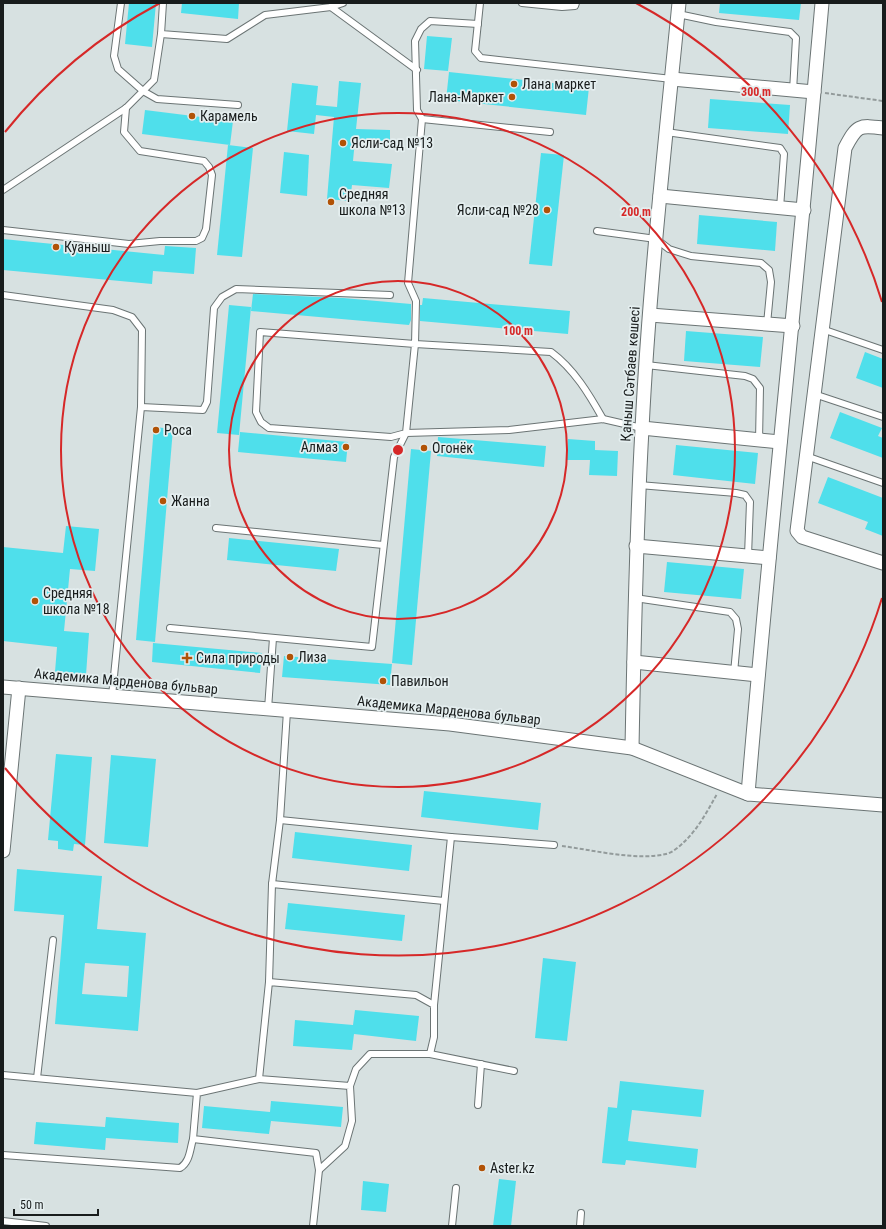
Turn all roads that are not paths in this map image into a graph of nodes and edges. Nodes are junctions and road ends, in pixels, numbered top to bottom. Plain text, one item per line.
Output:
1 (120, 3) edge
2 (163, 3) edge
3 (343, 3) edge
4 (480, 3) edge
5 (522, 3) edge
6 (576, 3) edge
7 (822, 3) edge
8 (332, 7) junction
9 (679, 9) edge
10 (478, 24) junction
11 (161, 34) junction
12 (417, 70) junction
13 (672, 79) junction
14 (793, 91) junction
15 (143, 92) junction
16 (814, 92) junction
17 (238, 105) dead end
18 (126, 108) junction
19 (422, 119) junction
20 (883, 128) edge
21 (550, 132) dead end
22 (666, 132) junction
23 (3, 190) edge
24 (660, 196) junction
25 (780, 208) junction
26 (804, 210) junction
27 (3, 230) edge
28 (597, 231) dead end
29 (656, 239) junction
30 (3, 295) edge
31 (390, 295) dead end
32 (650, 315) junction
33 (767, 324) junction
34 (793, 326) junction
35 (822, 329) junction
36 (415, 344) junction
37 (883, 350) edge
38 (646, 365) junction
39 (814, 394) junction
40 (141, 407) junction
41 (883, 417) edge
42 (603, 419) junction
43 (642, 428) junction
44 (406, 433) junction
45 (759, 441) junction
46 (780, 442) junction
47 (806, 456) junction
48 (883, 483) edge
49 (639, 484) junction
50 (216, 528) dead end
51 (383, 545) junction
52 (636, 546) junction
53 (748, 556) junction
54 (769, 558) junction
55 (883, 563) edge
56 (635, 598) junction
57 (170, 628) dead end
58 (273, 638) junction
59 (634, 662) junction
60 (734, 672) junction
61 (758, 675) junction
62 (3, 687) edge
63 (19, 688) junction
64 (112, 696) junction
65 (268, 709) junction
66 (287, 711) junction
67 (632, 748) junction
68 (748, 794) junction
69 (883, 805) edge
70 (280, 820) junction
71 (451, 838) junction
72 (554, 845) road end
73 (3, 851) edge
74 (272, 884) junction
75 (444, 901) junction
76 (53, 940) dead end
77 (269, 982) junction
78 (434, 1005) junction
79 (430, 1054) junction
80 (481, 1064) junction
81 (514, 1070) dead end
82 (3, 1075) edge
83 (37, 1078) junction
84 (259, 1079) junction
85 (350, 1086) junction
86 (197, 1093) junction
87 (478, 1105) dead end
88 (193, 1139) junction
89 (3, 1155) edge
90 (320, 1170) junction
91 (456, 1188) dead end
92 (581, 1213) dead end
93 (3, 1221) edge
94 (46, 1226) edge
95 (313, 1226) edge
96 (452, 1226) edge
97 (580, 1226) edge

1 - 15 lane
2 - 11 lane
3 - 8 lane
4 - 10 lane
5 - 6 lane
7 - 16 street
8 - 11 lane
8 - 12 lane
9 - 13 street, Қаныш Сәтбаев көшесі
9 - 14 lane
10 - 12 lane
10 - 13 lane
11 - 15 lane
12 - 19 lane
13 - 14 street
13 - 22 street, Қаныш Сәтбаев көшесі
14 - 16 street
15 - 17 lane
15 - 18 lane
16 - 26 street
18 - 23 lane
18 - 27 lane
19 - 21 lane
19 - 36 lane
20 - 35 street
22 - 24 street, Қаныш Сәтбаев көшесі
22 - 25 lane
24 - 25 street
24 - 29 street, Қаныш Сәтбаев көшесі
25 - 26 street
26 - 34 street
28 - 29 lane
29 - 32 street, Қаныш Сәтбаев көшесі
29 - 33 lane
30 - 40 lane
31 - 40 lane
32 - 33 street
32 - 38 street, Қаныш Сәтбаев көшесі
33 - 34 street
34 - 46 street
35 - 37 lane
35 - 39 street
36 - 42 lane
36 - 44 lane
36 - 44 lane
38 - 43 street, Қаныш Сәтбаев көшесі
38 - 45 lane
39 - 41 lane
39 - 47 street
40 - 64 lane
42 - 43 lane
42 - 44 lane
43 - 45 street
43 - 49 street, Қаныш Сәтбаев көшесі
44 - 51 lane
45 - 46 street
46 - 54 street
47 - 48 lane
47 - 55 street
49 - 52 street, Қаныш Сәтбаев көшесі
49 - 53 lane
50 - 51 lane
51 - 58 lane
52 - 53 street
52 - 56 street, Қаныш Сәтбаев көшесі
53 - 54 street
54 - 61 street
56 - 59 street, Қаныш Сәтбаев көшесі
56 - 60 lane
57 - 58 lane
58 - 65 lane
59 - 60 street
59 - 67 street, Қаныш Сәтбаев көшесі
60 - 61 street
61 - 68 street
62 - 63 street, Академика Марденова бульвар
63 - 64 street, Академика Марденова бульвар
63 - 73 street
64 - 65 street, Академика Марденова бульвар
65 - 66 street, Академика Марденова бульвар
66 - 67 street, Академика Марденова бульвар
66 - 70 lane
67 - 68 street, Академика Марденова бульвар
68 - 69 street, Академика Марденова бульвар
70 - 71 lane
70 - 74 lane
71 - 72 lane
71 - 75 lane
74 - 75 lane
74 - 77 lane
75 - 78 lane
76 - 83 lane
77 - 78 lane
77 - 84 lane
78 - 79 lane
79 - 80 lane
79 - 85 lane
80 - 81 lane
80 - 87 lane
82 - 83 lane
83 - 86 lane
84 - 85 lane
84 - 86 lane
85 - 90 lane
86 - 88 lane
88 - 89 lane
88 - 90 lane
90 - 95 lane
91 - 96 lane
92 - 97 lane
93 - 94 lane

